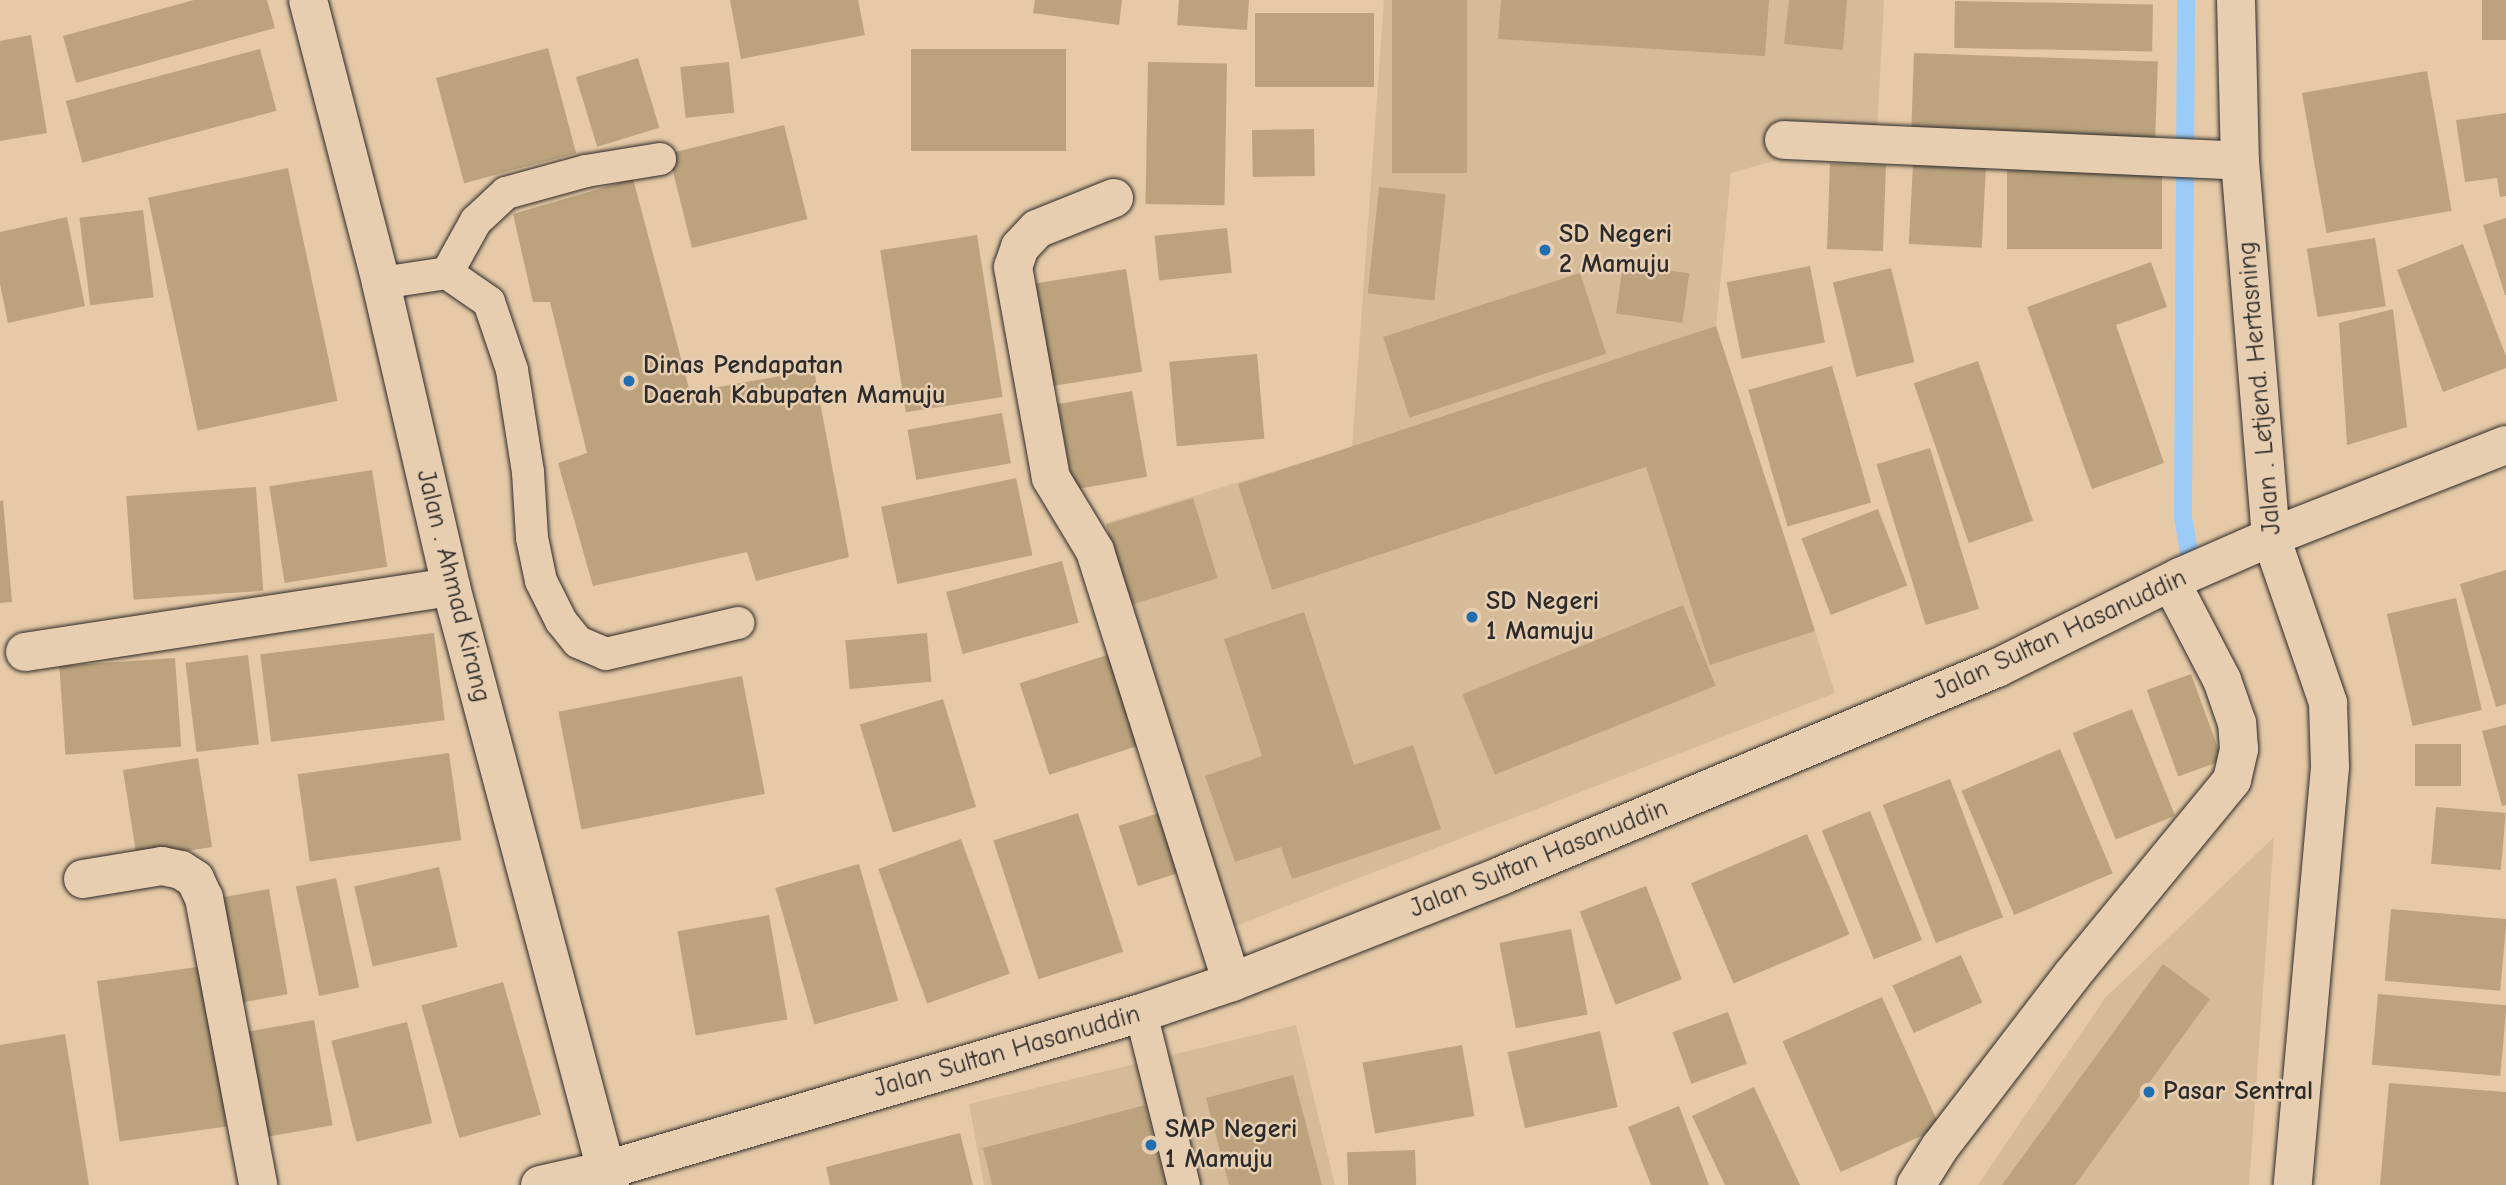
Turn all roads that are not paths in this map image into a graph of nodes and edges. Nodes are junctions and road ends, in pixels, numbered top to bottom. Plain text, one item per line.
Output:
1 (308, 0) edge
2 (2236, 0) edge
3 (1784, 140) dead end
4 (660, 159) dead end
5 (2240, 161) junction
6 (1114, 198) dead end
7 (447, 273) junction
8 (381, 283) junction
9 (2506, 444) edge
10 (2256, 544) junction
11 (2176, 580) junction
12 (452, 587) junction
13 (738, 623) dead end
14 (25, 652) dead end
15 (83, 879) dead end
16 (1232, 982) junction
17 (1141, 1013) junction
18 (608, 1177) edge
19 (258, 1185) edge
20 (540, 1185) edge
21 (1184, 1185) edge
22 (1916, 1185) edge
23 (2293, 1185) edge

1 - 8 street, Jalan . Ahmad Kirang
2 - 5 street, Jalan . Letjend. Hertasning
3 - 5 street
4 - 7 lane
5 - 10 street, Jalan . Letjend. Hertasning
6 - 16 street
7 - 8 lane
7 - 13 lane
8 - 12 street, Jalan . Ahmad Kirang
9 - 10 street, Jalan Sultan Hasanuddin
10 - 11 street, Jalan Sultan Hasanuddin
10 - 23 street, Jalan . Letjend. Hertasning
11 - 16 street, Jalan Sultan Hasanuddin
11 - 22 street
12 - 14 street
12 - 18 street, Jalan . Ahmad Kirang
15 - 19 street
16 - 17 street, Jalan Sultan Hasanuddin
17 - 18 street, Jalan Sultan Hasanuddin
17 - 21 lane
18 - 20 street, Jalan Sultan Hasanuddin

